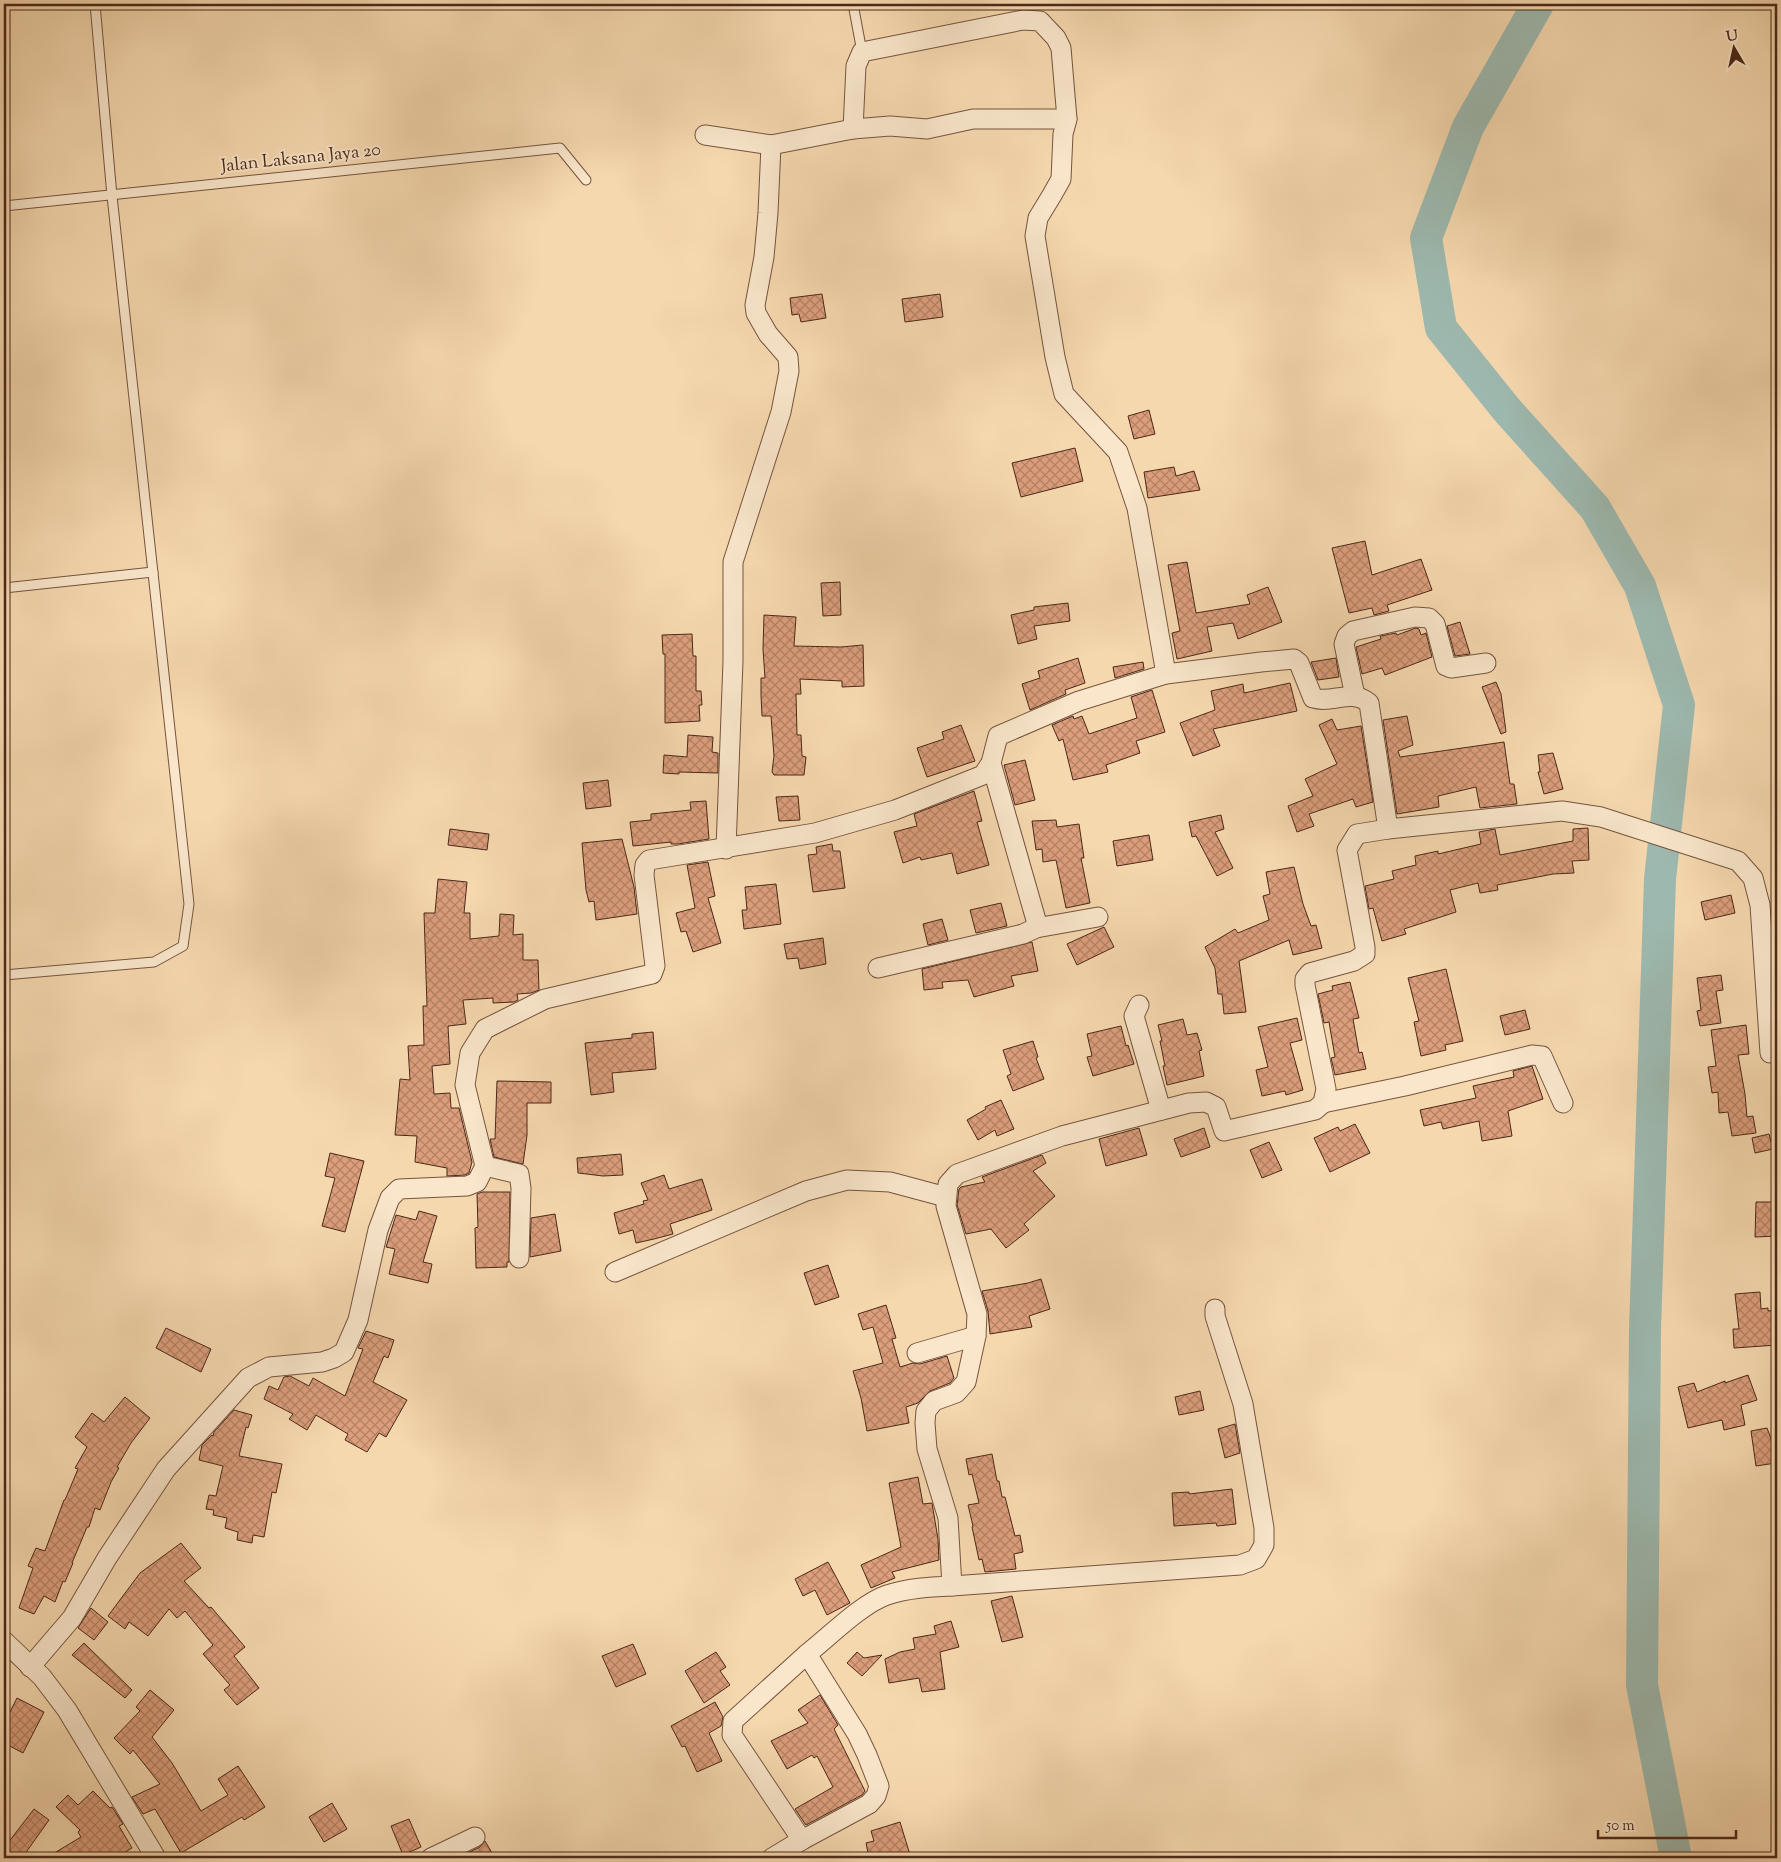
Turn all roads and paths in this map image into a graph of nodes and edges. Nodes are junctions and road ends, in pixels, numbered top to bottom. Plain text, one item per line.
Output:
1 (95, 4) edge
2 (853, 4) edge
3 (862, 52) junction
4 (1067, 119) junction
5 (853, 130) junction
6 (705, 135) dead end
7 (771, 145) junction
8 (586, 180) dead end
9 (112, 196) junction
10 (4, 206) edge
11 (153, 572) junction
12 (4, 588) edge
13 (1486, 663) dead end
14 (1166, 674) junction
15 (1355, 696) junction
16 (991, 763) junction
17 (1388, 829) junction
18 (726, 849) junction
19 (1098, 917) dead end
20 (1036, 928) junction
21 (878, 968) dead end
22 (4, 975) edge
23 (1139, 1005) dead end
24 (1770, 1053) dead end
25 (1323, 1103) junction
26 (1563, 1103) dead end
27 (1161, 1110) junction
28 (486, 1166) junction
29 (946, 1196) junction
30 (519, 1258) dead end
31 (615, 1272) dead end
32 (1215, 1310) dead end
33 (976, 1336) junction
34 (916, 1352) dead end
35 (952, 1586) junction
36 (4, 1641) edge
37 (807, 1654) junction
38 (30, 1667) junction
39 (475, 1837) dead end
40 (802, 1840) junction
41 (156, 1858) edge
42 (431, 1858) edge
43 (772, 1858) edge

1 - 9 lane
2 - 3 lane
3 - 4 street
3 - 5 street
4 - 5 street
4 - 14 street
5 - 7 street
6 - 7 street
7 - 18 street
8 - 9 lane, Jalan Laksana Jaya 20
9 - 10 lane, Jalan Laksana Jaya 20
9 - 11 lane
11 - 12 lane
11 - 22 lane
13 - 15 street
14 - 15 street
14 - 16 street
15 - 17 street
16 - 18 street
16 - 20 street
17 - 24 street
17 - 25 street
18 - 28 street
19 - 20 street
20 - 21 street
23 - 27 street
25 - 26 street
25 - 27 street
27 - 29 street
28 - 30 street
28 - 38 street
29 - 31 street
29 - 33 street
32 - 35 street
33 - 34 street
33 - 35 street
35 - 37 street
36 - 38 street
37 - 40 street
37 - 40 street
38 - 41 street
39 - 42 street
40 - 43 street

